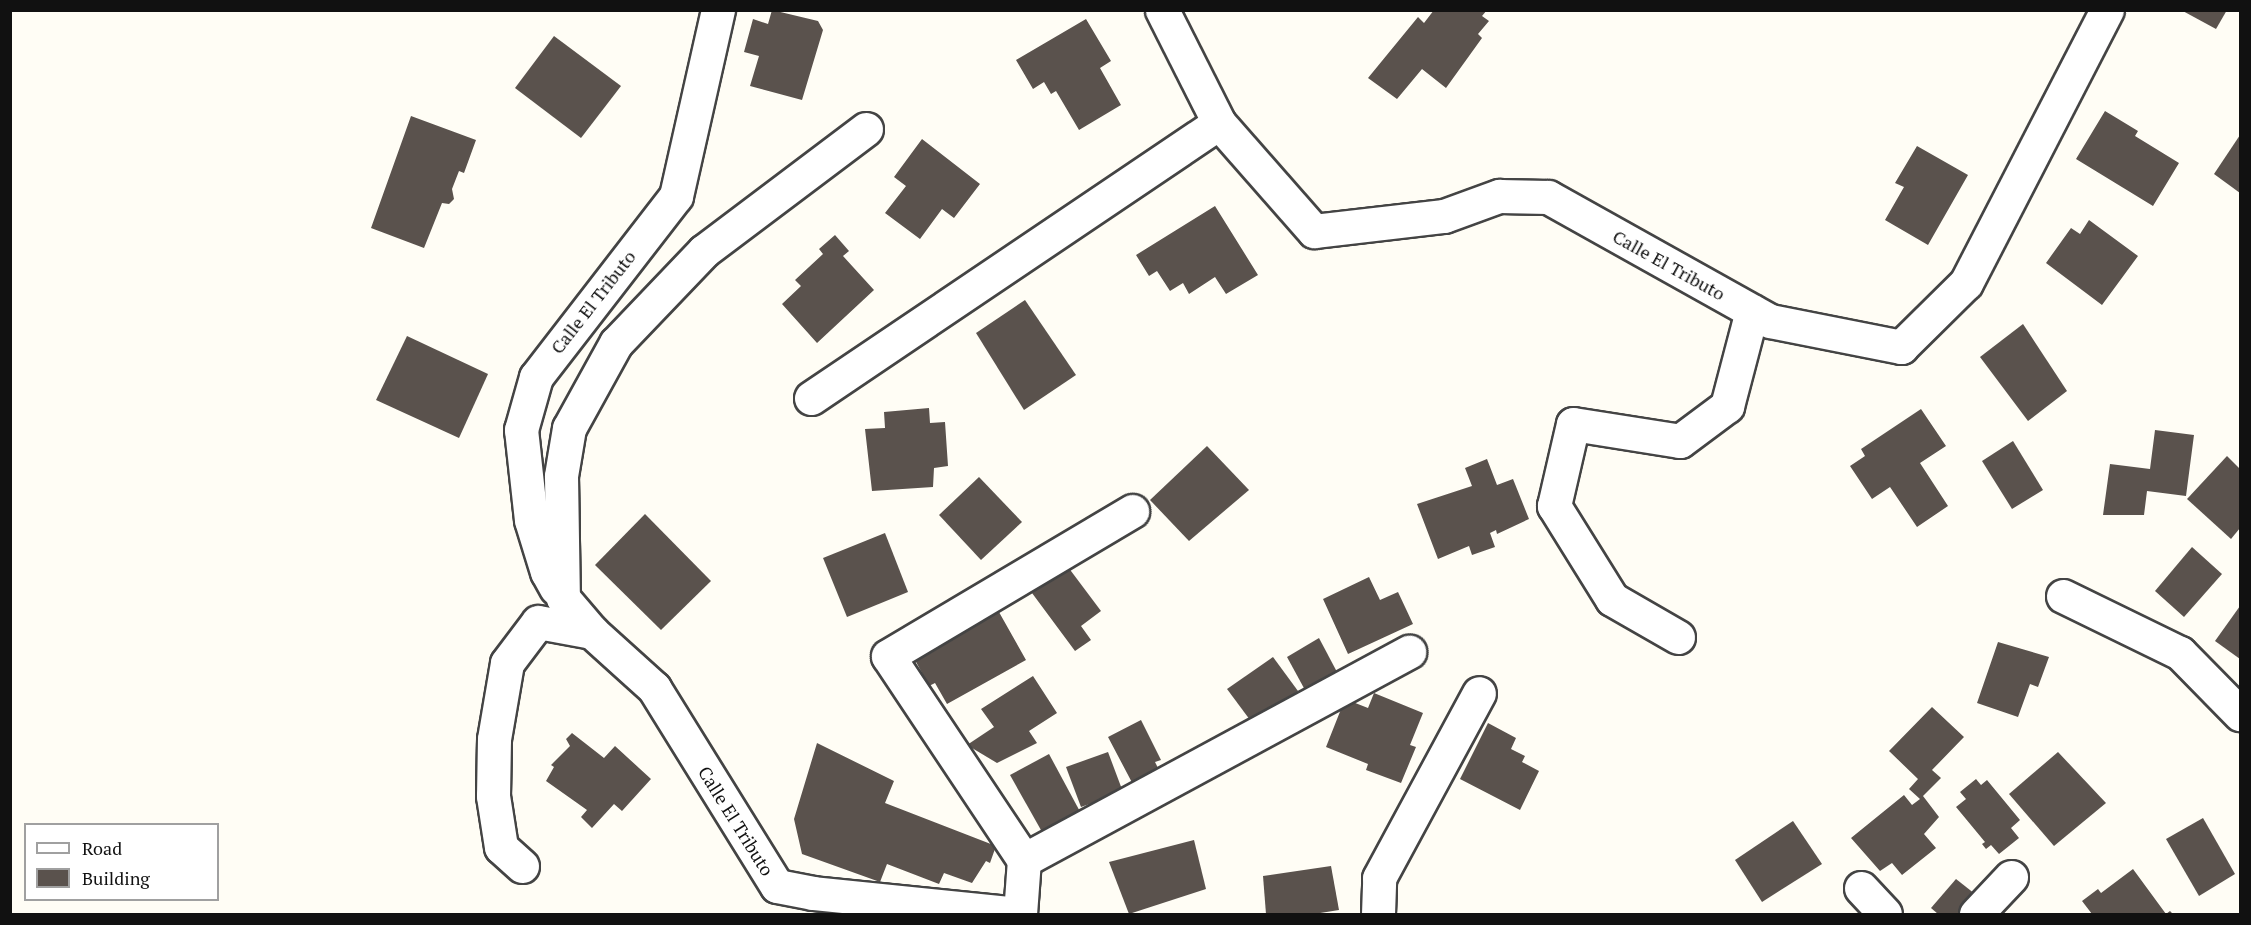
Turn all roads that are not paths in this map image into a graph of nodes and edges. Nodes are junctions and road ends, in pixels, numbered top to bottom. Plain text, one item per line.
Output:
1 (718, 10) edge
2 (1162, 10) edge
3 (2107, 10) edge
4 (1219, 123) junction
5 (866, 129) dead end
6 (1752, 311) junction
7 (811, 398) dead end
8 (1131, 512) dead end
9 (2063, 596) dead end
10 (563, 598) junction
11 (591, 632) junction
12 (1678, 638) dead end
13 (1408, 652) dead end
14 (1479, 693) dead end
15 (2241, 714) edge
16 (1024, 860) junction
17 (522, 866) dead end
18 (2011, 877) dead end
19 (1862, 888) dead end
20 (1019, 915) edge
21 (1378, 915) edge
22 (1885, 915) edge
23 (1976, 915) edge

1 - 10 street, Calle El Tributo
2 - 4 street, Calle El Tributo
3 - 6 street, Calle El Tributo
4 - 6 street, Calle El Tributo
4 - 7 street
5 - 10 street
6 - 12 street
8 - 16 street
9 - 15 street
10 - 11 street, Calle El Tributo
11 - 17 street
11 - 20 street, Calle El Tributo
13 - 16 street
14 - 21 street
16 - 20 street
18 - 23 street
19 - 22 street

